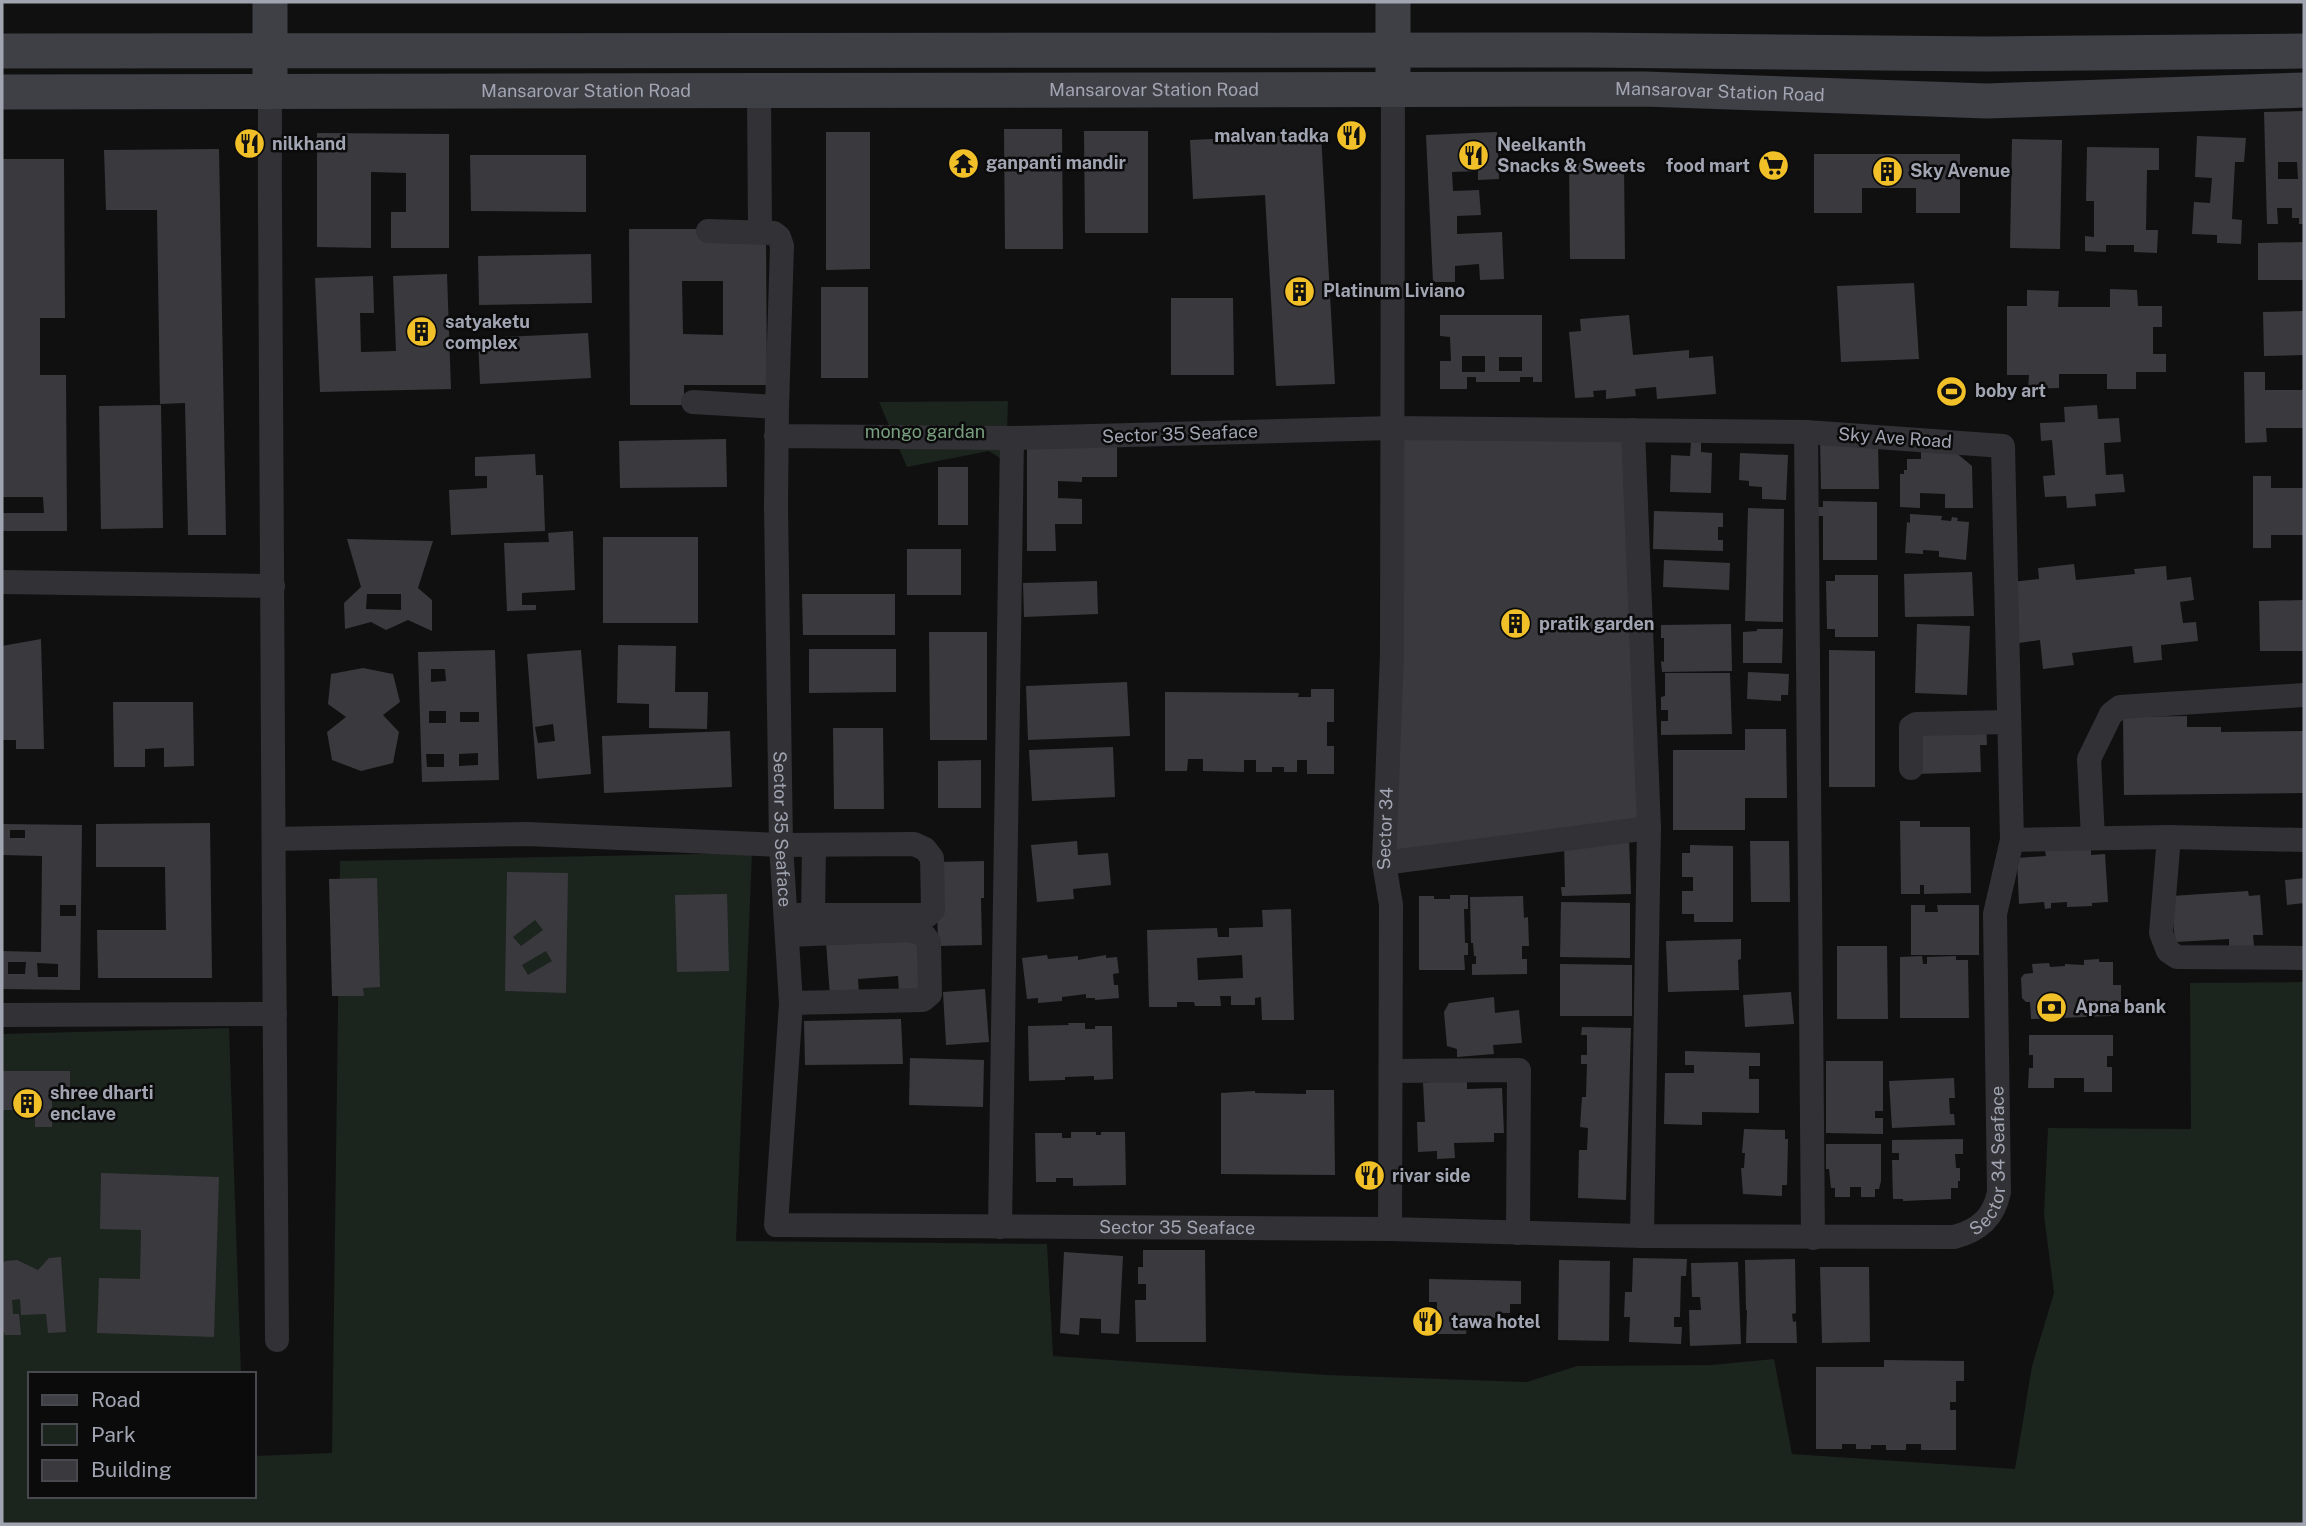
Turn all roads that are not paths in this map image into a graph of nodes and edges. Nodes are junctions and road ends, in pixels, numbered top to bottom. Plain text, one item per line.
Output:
1 (270, 2) edge
2 (1393, 2) edge
3 (797, 50) junction
4 (1393, 50) junction
5 (2, 51) edge
6 (270, 51) junction
7 (2304, 51) edge
8 (1987, 54) junction
9 (1393, 89) junction
10 (759, 90) junction
11 (2304, 90) edge
12 (797, 91) junction
13 (2, 92) edge
14 (270, 92) junction
15 (1987, 101) junction
16 (708, 231) dead end
17 (760, 232) junction
18 (692, 402) dead end
19 (776, 407) junction
20 (1392, 428) junction
21 (1633, 430) junction
22 (1806, 432) junction
23 (776, 436) junction
24 (1012, 438) junction
25 (2, 582) edge
26 (273, 586) junction
27 (2304, 695) edge
28 (2009, 722) junction
29 (1911, 768) dead end
30 (1649, 828) junction
31 (2169, 836) junction
32 (2093, 838) junction
33 (274, 839) junction
34 (2012, 840) junction
35 (2304, 840) edge
36 (781, 845) junction
37 (814, 845) junction
38 (1384, 863) junction
39 (813, 915) junction
40 (787, 925) junction
41 (2304, 958) edge
42 (791, 1003) junction
43 (275, 1014) junction
44 (2, 1015) edge
45 (1391, 1071) junction
46 (1000, 1227) junction
47 (1390, 1229) junction
48 (1518, 1233) junction
49 (1642, 1236) junction
50 (1813, 1238) junction
51 (277, 1340) dead end

1 - 6 main road
2 - 4 main road
3 - 4 main road
3 - 6 main road
3 - 12 main road
4 - 8 main road
4 - 9 main road
5 - 6 main road
6 - 14 main road
7 - 8 main road
8 - 15 main road
9 - 12 main road, Mansarovar Station Road
9 - 15 main road, Mansarovar Station Road
9 - 20 street, Sector 34
10 - 12 main road, Mansarovar Station Road
10 - 14 main road, Mansarovar Station Road
10 - 17 street
11 - 15 main road, Mansarovar Station Road
13 - 14 main road, Mansarovar Station Road
14 - 26 street
16 - 17 street
17 - 19 street
18 - 19 street
19 - 23 street
20 - 21 street, Sky Ave Road
20 - 24 street, Sector 35 Seaface
20 - 38 street, Sector 34
21 - 22 street, Sky Ave Road
21 - 30 street
22 - 28 street, Sky Ave Road
22 - 50 street
23 - 24 street, Sector 35 Seaface
23 - 36 street, Sector 35 Seaface
24 - 46 street
25 - 26 street
26 - 33 street
27 - 32 street
28 - 29 street
28 - 34 street, Sky Ave Road
30 - 38 street
30 - 49 street
31 - 32 street
31 - 35 street
31 - 41 street
32 - 34 street
33 - 36 street
33 - 43 street
34 - 50 street, Sector 34 Seaface
36 - 37 street
36 - 40 street, Sector 35 Seaface
37 - 39 street
37 - 39 street
38 - 45 street, Sector 34
39 - 40 street
40 - 42 street, Sector 35 Seaface
40 - 42 street
42 - 46 street, Sector 35 Seaface
43 - 44 street
43 - 51 street
45 - 47 street, Sector 34
45 - 48 street
46 - 47 street, Sector 35 Seaface
47 - 48 street, Sector 34 Seaface
48 - 49 street, Sector 34 Seaface
49 - 50 street, Sector 34 Seaface

